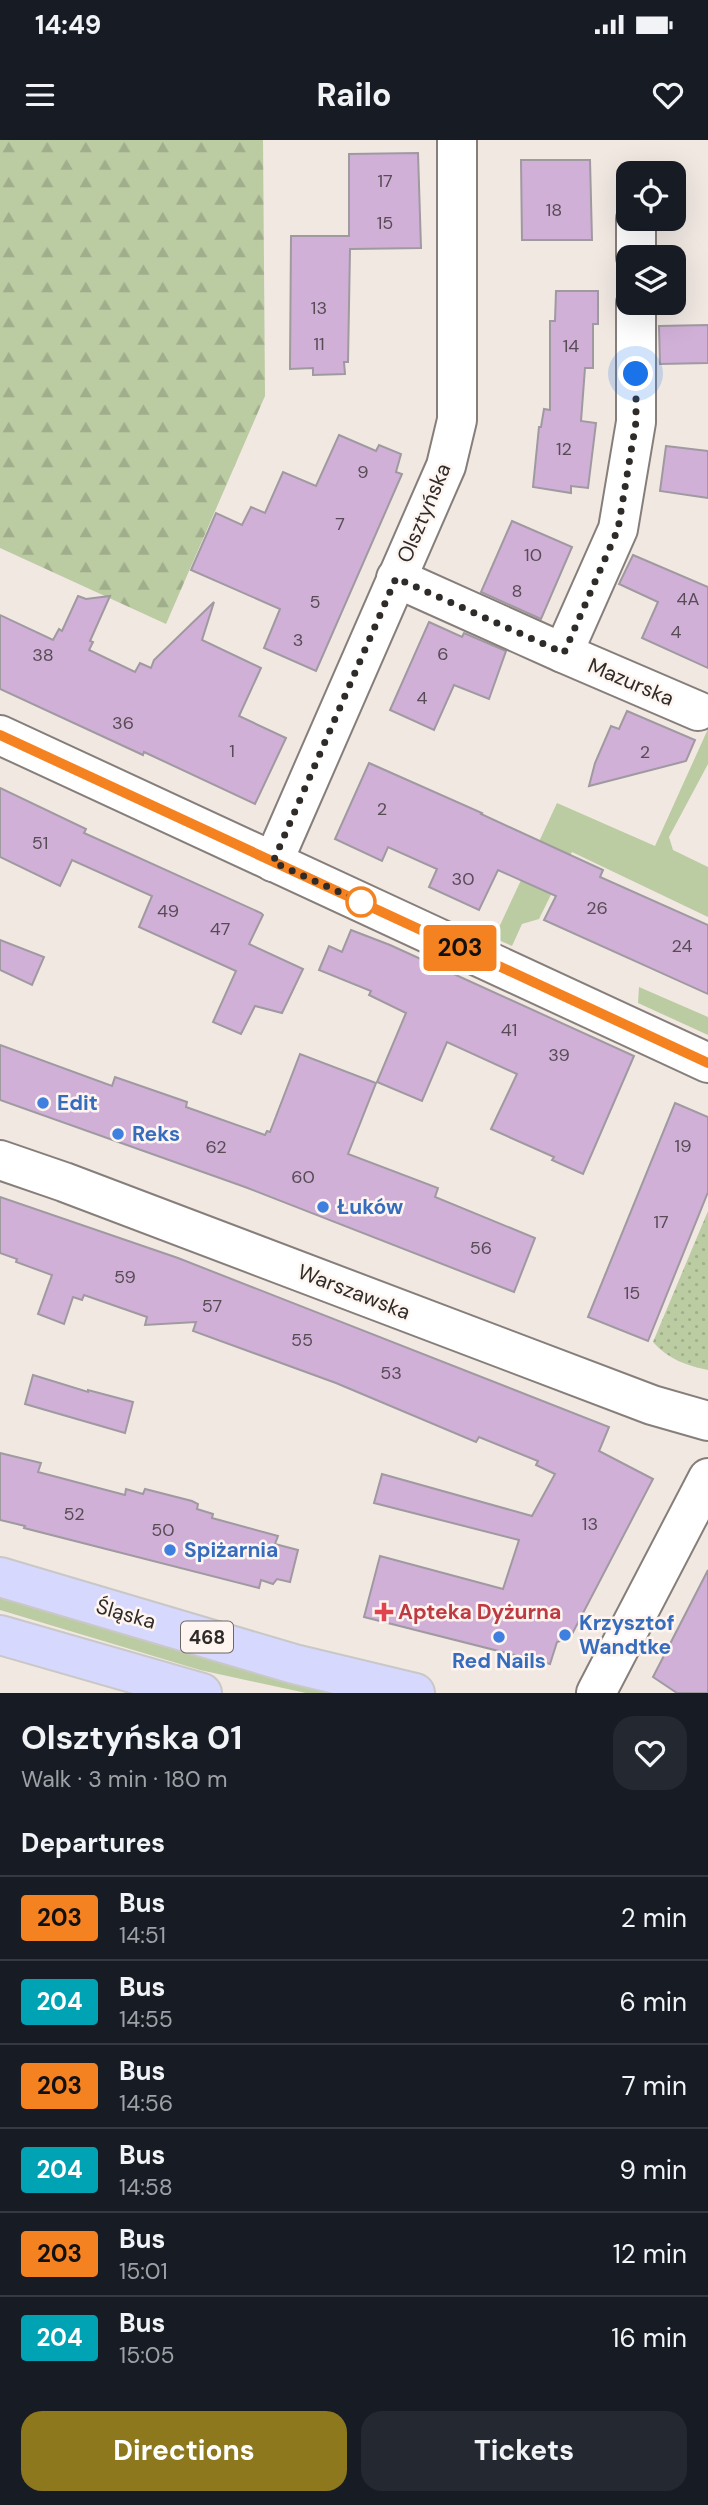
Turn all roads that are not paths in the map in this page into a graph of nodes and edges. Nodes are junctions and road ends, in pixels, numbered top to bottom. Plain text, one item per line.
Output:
1 (457, 140) edge
2 (636, 315) edge
3 (396, 578) junction
4 (564, 653) junction
5 (698, 711) dead end
6 (0, 735) edge
7 (273, 862) junction
8 (708, 1063) edge
9 (0, 1160) edge
10 (708, 1421) edge
11 (708, 1478) edge
12 (0, 1577) edge
13 (0, 1635) edge
14 (202, 1693) edge
15 (415, 1693) edge
16 (596, 1693) edge

1 - 3 street, Olsztyńska
2 - 4 street, Mazurska
3 - 4 street, Mazurska
3 - 7 street, Olsztyńska
4 - 5 street, Mazurska
6 - 7 street
7 - 8 street
9 - 10 street, Warszawska
11 - 16 street
12 - 15 main road, Śląska / 468
13 - 14 main road

